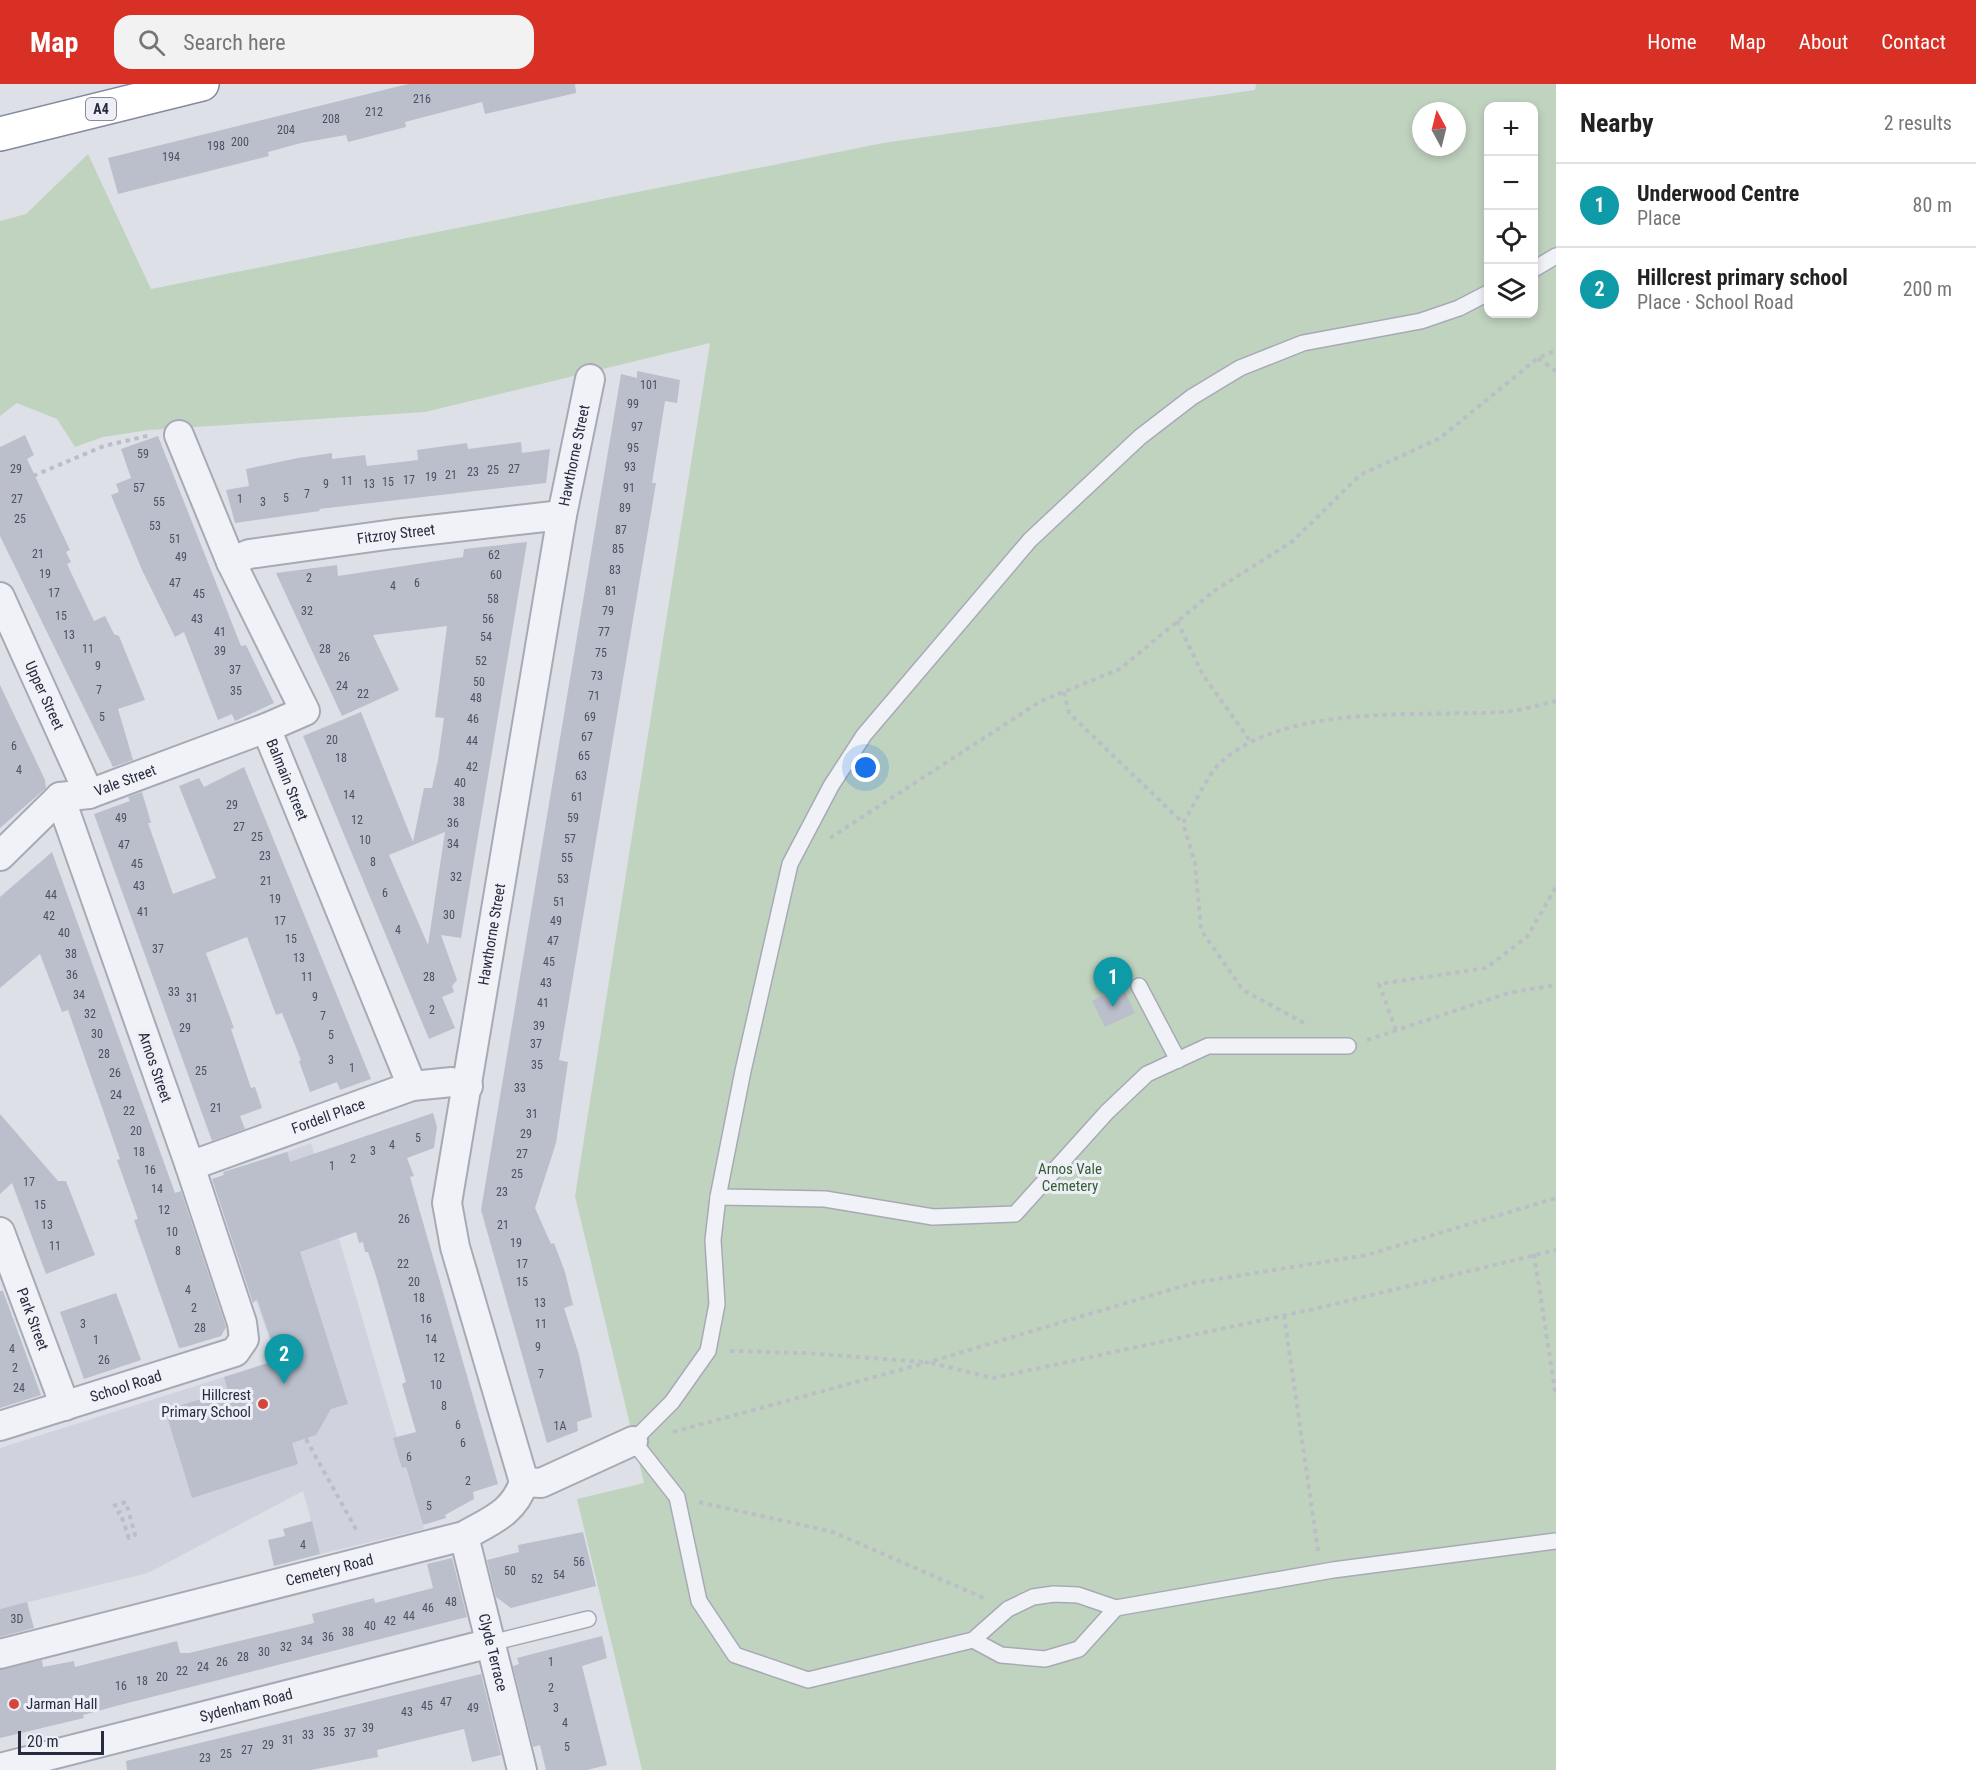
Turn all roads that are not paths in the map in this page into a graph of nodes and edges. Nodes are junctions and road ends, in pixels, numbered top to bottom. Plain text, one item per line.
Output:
1 (202, 84) edge
2 (0, 134) edge
3 (1556, 256) edge
4 (1538, 266) edge
5 (1484, 295) edge
6 (590, 380) dead end
7 (179, 435) road end
8 (562, 515) junction
9 (231, 562) junction
10 (0, 597) edge
11 (266, 728) junction
12 (89, 794) junction
13 (60, 797) junction
14 (0, 856) edge
15 (1139, 986) dead end
16 (1348, 1046) road end
17 (1178, 1059) junction
18 (412, 1086) junction
19 (468, 1086) junction
20 (190, 1166) junction
21 (718, 1197) junction
22 (0, 1232) edge
23 (244, 1339) joint
24 (65, 1406) junction
25 (0, 1426) edge
26 (633, 1441) junction
27 (524, 1482) junction
28 (452, 1539) junction
29 (1556, 1541) edge
30 (1116, 1608) junction
31 (588, 1618) dead end
32 (974, 1640) junction
33 (491, 1643) junction
34 (0, 1654) edge
35 (0, 1768) edge
36 (522, 1770) edge

1 - 2 highway, A4
3 - 4 lane
5 - 21 lane
6 - 8 street, Hawthorne Street
7 - 9 street, Balmain Street
8 - 9 street, Fitzroy Street
8 - 19 street, Hawthorne Street
9 - 11 street, Balmain Street
10 - 12 street, Upper Street
11 - 12 street, Vale Street
11 - 18 street, Balmain Street
12 - 13 street, Vale Street
13 - 14 street
13 - 20 street, Arnos Street
15 - 17 lane
16 - 17 lane
17 - 21 lane
18 - 19 street, Fordell Place
18 - 20 street, Fordell Place
19 - 27 street, Hawthorne Street
20 - 23 street, Arnos Street
21 - 26 lane
22 - 24 street, Park Street
23 - 24 street, School Road
24 - 25 street, School Road
26 - 27 street
26 - 32 lane
27 - 28 street, Cemetery Road
28 - 33 street, Clyde Terrace
28 - 34 street, Cemetery Road
29 - 30 lane
30 - 32 lane
30 - 32 lane
31 - 33 lane
33 - 35 street, Sydenham Road
33 - 36 street, Clyde Terrace

